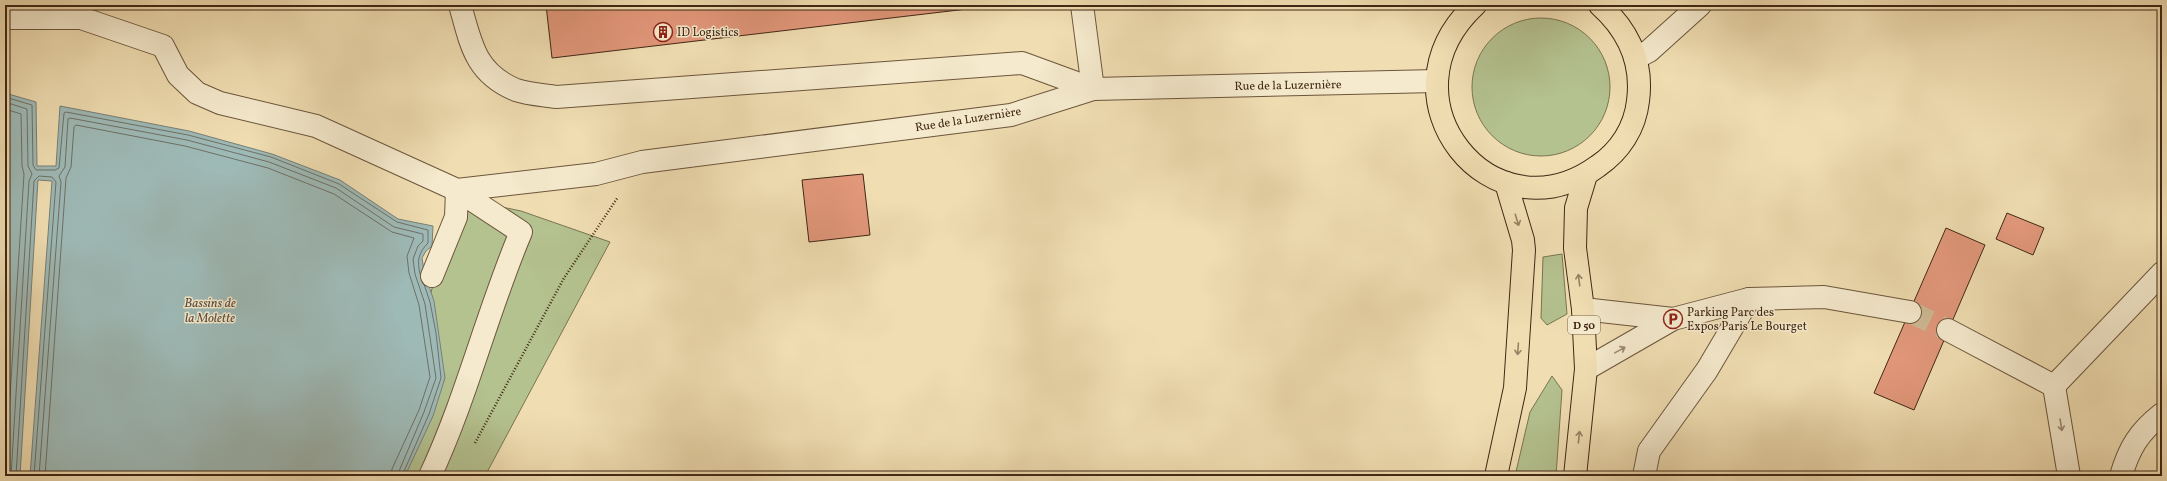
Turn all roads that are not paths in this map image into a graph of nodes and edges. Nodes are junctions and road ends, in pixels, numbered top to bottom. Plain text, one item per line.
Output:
1 (460, 5) edge
2 (1082, 5) edge
3 (1475, 5) edge
4 (1600, 5) edge
5 (1700, 5) edge
6 (82, 12) edge
7 (5, 18) edge
8 (1636, 58) junction
9 (1436, 81) junction
10 (1093, 89) junction
11 (1586, 175) junction
12 (1506, 183) junction
13 (457, 190) junction
14 (2162, 272) edge
15 (432, 276) dead end
16 (1749, 299) junction
17 (1583, 309) junction
18 (1910, 312) tunnel mouth
19 (1673, 319) junction
20 (1948, 330) tunnel mouth
21 (1586, 369) junction
22 (2054, 386) junction
23 (2162, 414) edge
24 (430, 476) edge
25 (1496, 476) edge
26 (1575, 476) edge
27 (1644, 476) edge
28 (2069, 476) edge
29 (2121, 476) edge

1 - 10 street
2 - 10 street
3 - 9 main road
4 - 8 main road
5 - 8 street
6 - 7 street
6 - 13 street
8 - 11 main road
9 - 10 street, Rue de la Luzernière
9 - 12 main road
10 - 13 street, Rue de la Luzernière
11 - 12 main road
17 -> 11 main road, D 50
12 -> 25 main road
13 - 15 street
13 - 24 street
14 - 22 street
16 - 18 street
16 - 19 street
16 - 27 street
17 - 19 street
17 - 21 main road, D 50
21 -> 19 street
20 - 22 street
26 -> 21 main road, D 50
22 -> 28 street
23 - 29 street

